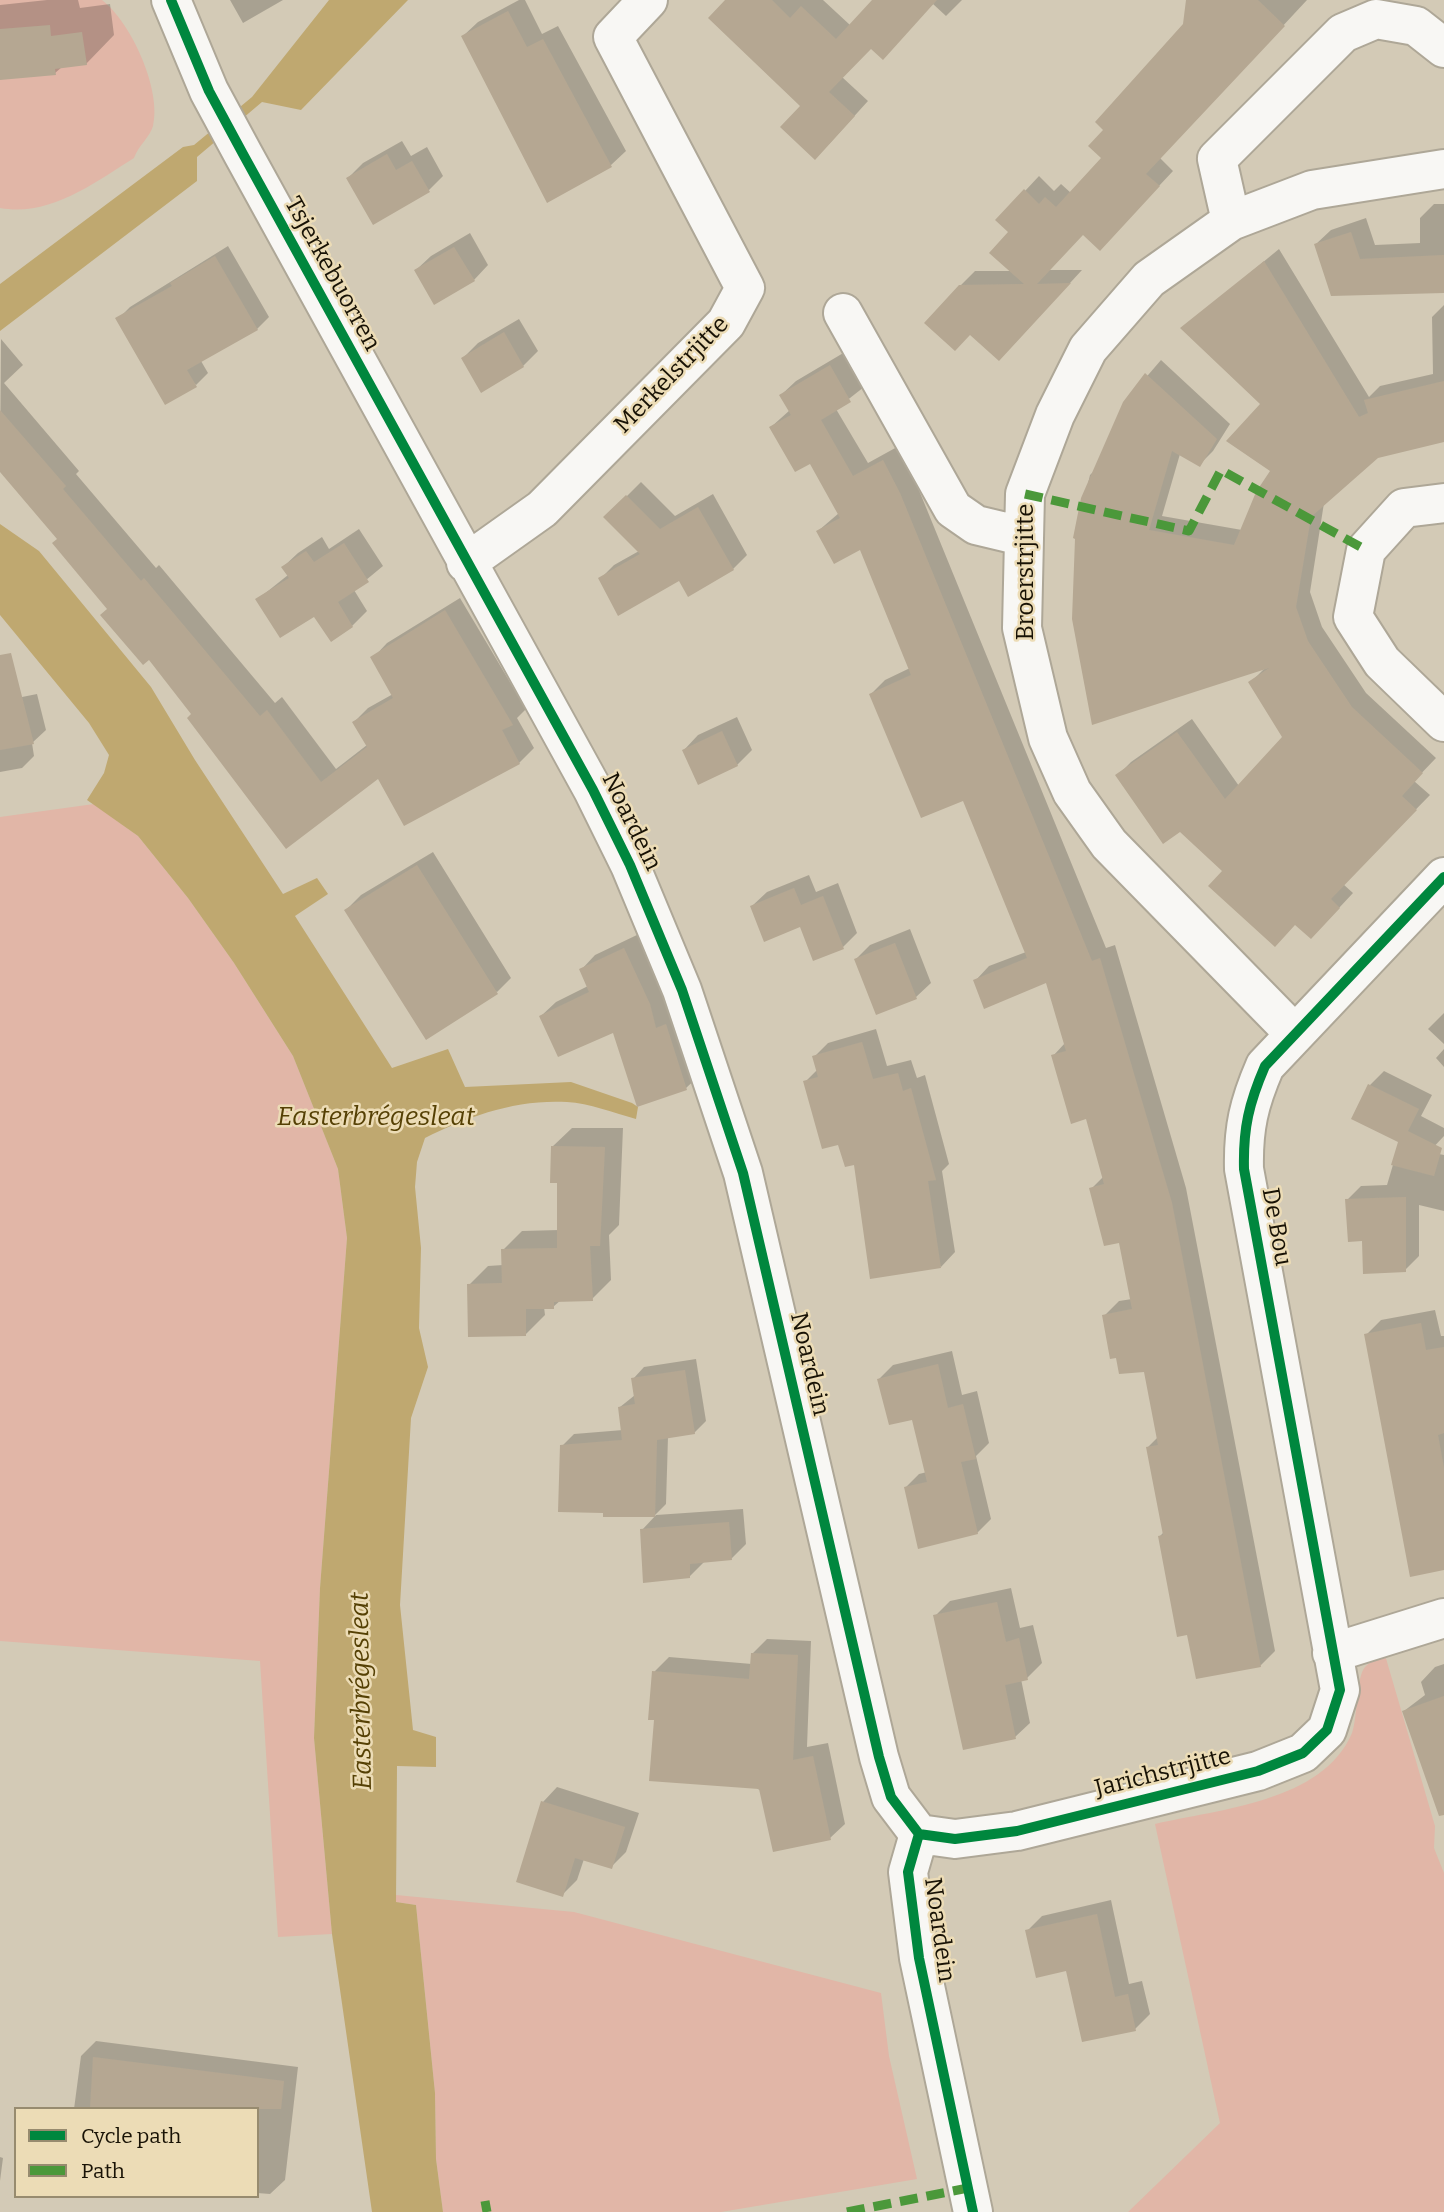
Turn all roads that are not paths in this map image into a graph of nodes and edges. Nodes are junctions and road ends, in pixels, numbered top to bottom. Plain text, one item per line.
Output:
1 (171, 0) edge
2 (648, 0) edge
3 (1444, 48) edge
4 (1444, 169) edge
5 (1231, 221) junction
6 (843, 313) dead end
7 (1444, 503) edge
8 (1023, 537) junction
9 (466, 563) junction
10 (1444, 722) edge
11 (1439, 895) edge
12 (1294, 1033) junction
13 (1444, 1618) edge
14 (1332, 1653) junction
15 (919, 1834) junction
16 (973, 2212) edge

1 - 9 street, Tsjerkebuorren
2 - 9 street, Merkelstrjitte
3 - 5 street
4 - 5 street, Broerstrjitte
5 - 8 street, Broerstrjitte
6 - 8 street
7 - 10 street
8 - 12 street, Broerstrjitte
9 - 15 street, Noardein
11 - 12 street, De Bou
12 - 14 street, De Bou
13 - 14 street
14 - 15 street, Jarichstrjitte
15 - 16 street, Noardein

